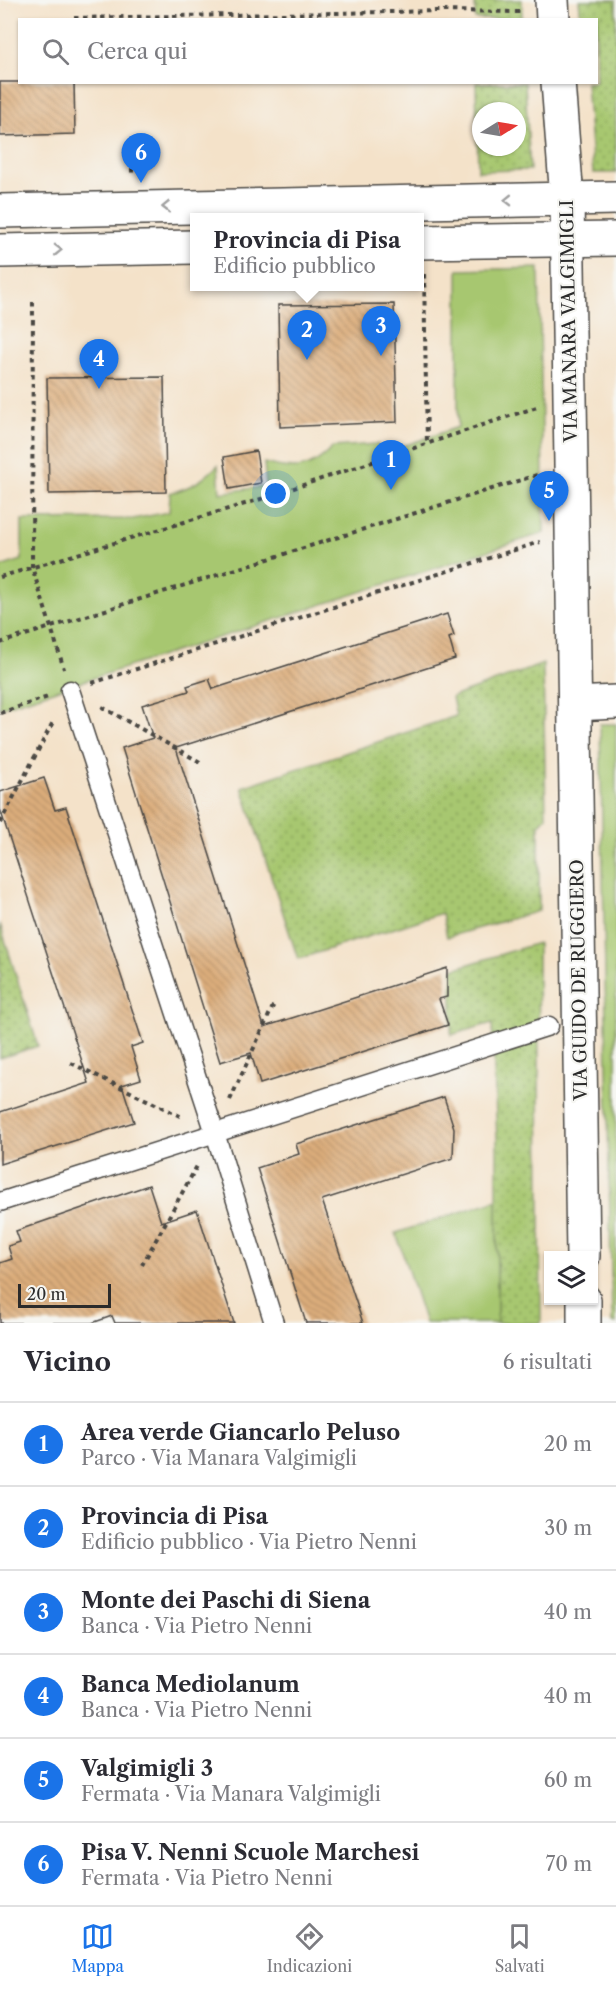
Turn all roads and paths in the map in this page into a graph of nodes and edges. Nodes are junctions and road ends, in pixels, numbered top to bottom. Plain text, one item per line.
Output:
1 (544, 10) edge
2 (74, 18) edge
3 (558, 84) edge
4 (616, 198) edge
5 (567, 199) junction
6 (0, 211) edge
7 (568, 239) junction
8 (616, 239) edge
9 (190, 247) edge
10 (0, 251) edge
11 (424, 253) edge
12 (423, 291) edge
13 (33, 302) dead end
14 (546, 404) dead end
15 (427, 444) junction
16 (546, 472) dead end
17 (547, 540) dead end
18 (32, 567) junction
19 (0, 577) edge
20 (51, 627) junction
21 (0, 643) edge
22 (70, 690) junction
23 (616, 702) edge
24 (575, 704) junction
25 (0, 713) edge
26 (200, 762) dead end
27 (0, 823) edge
28 (275, 1002) dead end
29 (549, 1026) dead end
30 (71, 1063) dead end
31 (215, 1133) junction
32 (0, 1202) edge
33 (583, 1251) edge
34 (142, 1265) dead end
35 (584, 1305) edge
36 (274, 1323) edge
37 (584, 1323) edge

1 - 2 path
3 - 5 street, VIA MANARA VALGIMIGLI
4 - 5 street
5 -> 6 street
5 - 7 street, VIA MANARA VALGIMIGLI
7 - 8 street
7 - 11 street
7 - 24 street, VIA MANARA VALGIMIGLI
10 -> 9 street
12 - 15 path
13 - 18 path
14 - 15 path
15 - 18 path
16 - 20 path
17 - 22 path
18 - 19 path
18 - 20 path
20 - 21 path
20 - 22 path
22 - 25 path
22 - 26 path
22 - 27 path
22 - 31 lane
23 - 24 street
24 - 33 street, VIA GUIDO DE RUGGIERO
28 - 31 path
29 - 31 lane
30 - 31 path
31 - 32 lane
31 - 34 path
31 - 36 lane
35 - 37 street

